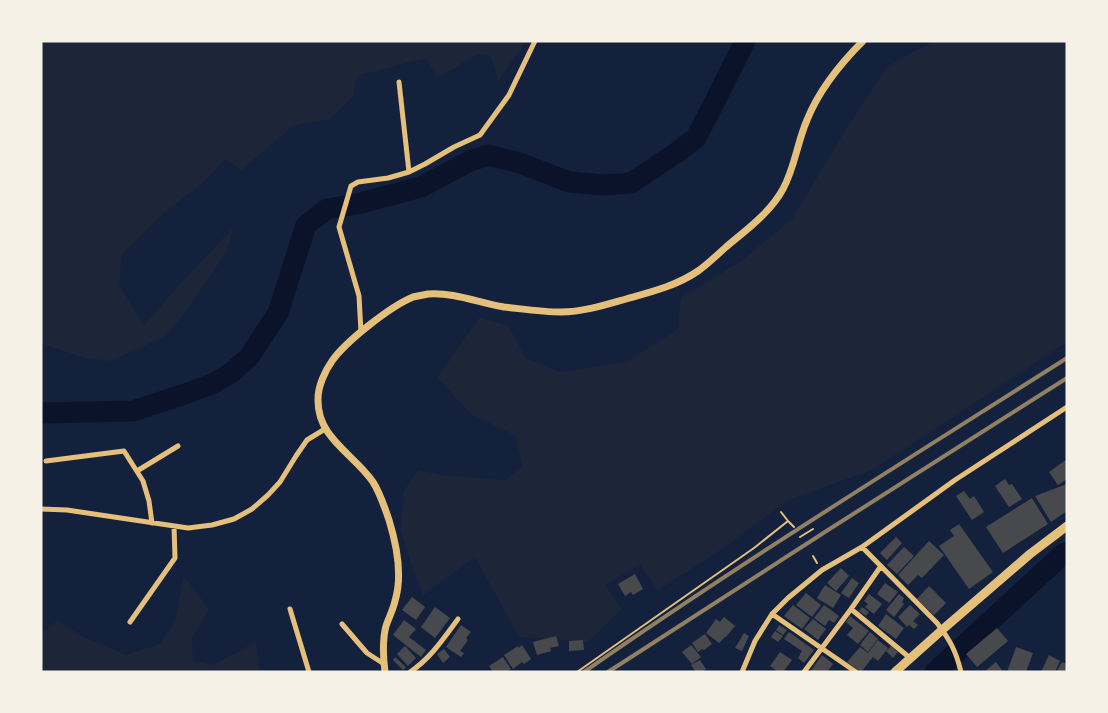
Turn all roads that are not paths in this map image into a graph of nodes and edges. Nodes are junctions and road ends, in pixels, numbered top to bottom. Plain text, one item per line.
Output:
1 (534, 41) edge
2 (863, 41) edge
3 (399, 82) dead end
4 (409, 172) junction
5 (361, 332) junction
6 (1067, 406) edge
7 (325, 429) junction
8 (178, 446) dead end
9 (46, 461) dead end
10 (137, 471) junction
11 (41, 508) edge
12 (152, 522) junction
13 (174, 526) junction
14 (1067, 526) edge
15 (862, 547) junction
16 (881, 566) junction
17 (290, 609) dead end
18 (851, 609) junction
19 (772, 614) junction
20 (458, 619) dead end
21 (130, 622) dead end
22 (342, 624) dead end
23 (942, 630) junction
24 (822, 648) junction
25 (910, 658) junction
26 (385, 668) edge
27 (309, 672) edge
28 (410, 672) edge
29 (742, 672) edge
30 (804, 672) edge
31 (856, 672) edge
32 (895, 672) edge
33 (961, 672) edge

1 - 4 street
2 - 5 street
3 - 4 street
4 - 5 street
5 - 7 street
6 - 15 street
7 - 13 street
7 - 26 street
8 - 10 street
9 - 10 street
10 - 12 street
11 - 12 street
12 - 13 street
13 - 21 street
14 - 23 main road
15 - 16 street
15 - 19 street
16 - 18 street
16 - 23 street
17 - 27 street
18 - 24 street
18 - 25 street
19 - 24 street
19 - 29 street
20 - 28 street
22 - 26 street
23 - 25 main road
23 - 33 street
24 - 30 street
24 - 31 street
25 - 32 main road

